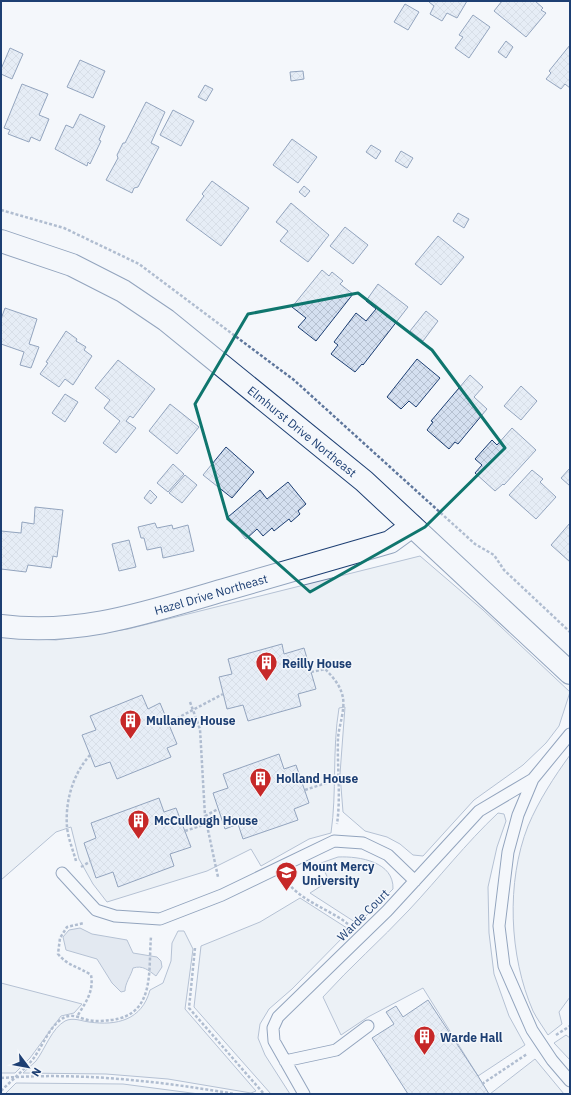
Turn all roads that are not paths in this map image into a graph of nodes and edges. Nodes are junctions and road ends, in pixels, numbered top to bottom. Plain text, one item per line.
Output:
1 (1, 241) edge
2 (412, 526) junction
3 (1, 626) edge
4 (570, 673) edge
5 (570, 734) edge
6 (534, 779) junction
7 (62, 873) dead end
8 (415, 881) junction
9 (368, 1026) dead end
10 (285, 1061) junction
11 (570, 1081) edge
12 (304, 1094) edge

1 - 2 street, Elmhurst Drive Northeast
2 - 3 street, Hazel Drive Northeast
2 - 4 street, Elmhurst Drive Northeast
5 - 6 lane
6 - 8 lane, Warde Court
6 - 11 lane
7 - 8 lane
8 - 10 lane, Warde Court
9 - 10 lane
10 - 12 lane, Warde Court

